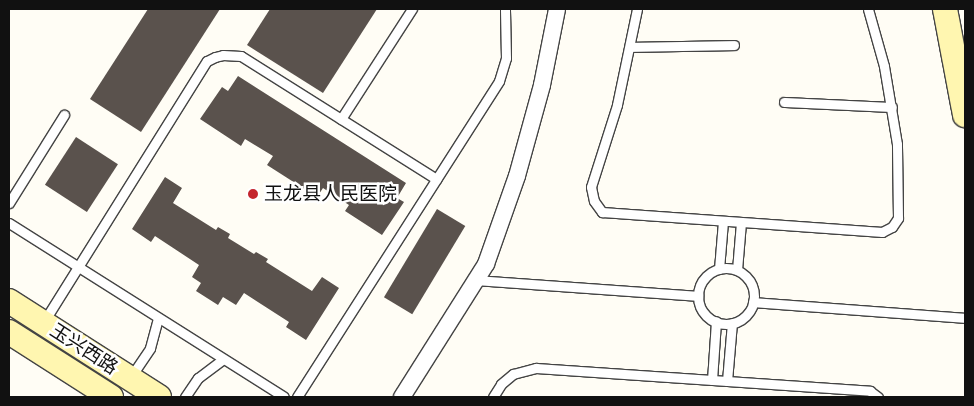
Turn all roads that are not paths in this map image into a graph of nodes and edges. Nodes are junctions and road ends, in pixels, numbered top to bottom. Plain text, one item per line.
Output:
1 (412, 9) edge
2 (506, 9) edge
3 (557, 9) edge
4 (637, 9) edge
5 (868, 9) edge
6 (945, 9) edge
7 (960, 9) edge
8 (965, 30) edge
9 (734, 45) dead end
10 (630, 47) junction
11 (784, 102) dead end
12 (892, 107) junction
13 (64, 115) dead end
14 (965, 115) edge
15 (341, 119) junction
16 (436, 179) junction
17 (9, 202) edge
18 (723, 221) junction
19 (741, 222) junction
20 (9, 223) edge
21 (78, 267) junction
22 (719, 269) junction
23 (737, 270) junction
24 (476, 280) junction
25 (698, 296) junction
26 (9, 301) edge
27 (754, 302) junction
28 (158, 318) junction
29 (965, 318) edge
30 (716, 322) junction
31 (43, 323) junction
32 (732, 323) junction
33 (9, 332) edge
34 (224, 359) junction
35 (130, 378) junction
36 (712, 380) junction
37 (727, 381) junction
38 (111, 397) edge
39 (159, 397) edge
40 (185, 397) edge
41 (284, 397) edge
42 (297, 397) edge
43 (402, 397) edge
44 (493, 397) edge
45 (878, 397) edge

1 - 15 lane
2 - 16 lane
3 - 24 street
4 - 10 lane
5 - 12 lane
6 - 14 main road
7 - 8 main road
9 - 10 lane
10 - 18 lane
11 - 12 lane
12 - 19 lane
13 - 17 lane
15 - 16 lane
15 - 21 lane
16 - 42 lane
18 - 19 lane
18 - 22 lane
19 - 23 lane
20 - 21 lane
21 - 28 lane
21 - 31 lane
22 - 23 lane
22 - 25 lane
23 - 27 lane
24 - 25 lane
24 - 43 street
25 - 30 lane
26 - 31 main road, 玉兴西路
27 - 29 lane
27 - 32 lane
28 - 34 lane
28 - 35 lane
30 - 32 lane
30 - 36 lane
31 - 35 main road, 玉兴西路
32 - 37 lane
33 - 38 main road, 玉兴西路
34 - 40 lane
34 - 41 lane
35 - 39 main road, 玉兴西路
36 - 37 lane
36 - 44 lane
37 - 45 lane

